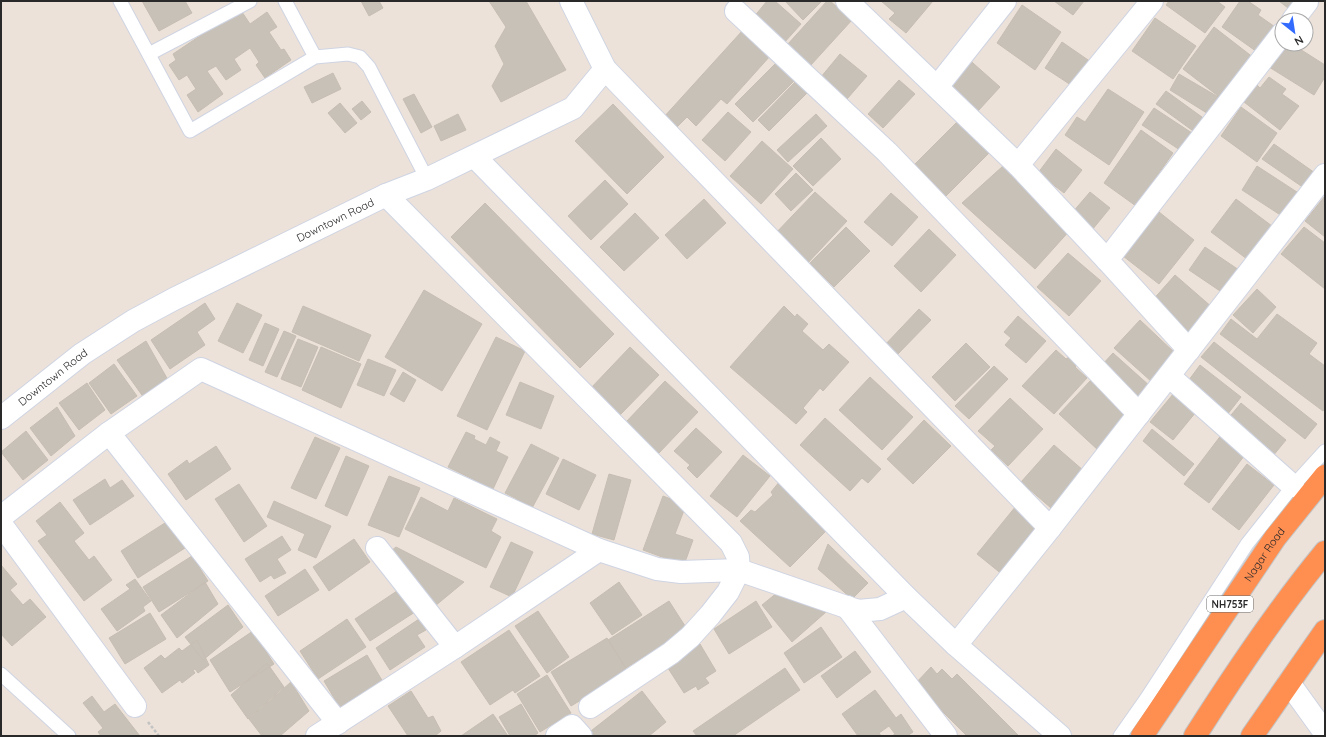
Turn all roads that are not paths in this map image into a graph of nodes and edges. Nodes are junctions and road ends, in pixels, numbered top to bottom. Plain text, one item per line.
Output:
1 (120, 1) edge
2 (250, 1) edge
3 (285, 1) edge
4 (571, 1) edge
5 (1005, 1) edge
6 (1152, 1) edge
7 (849, 2) edge
8 (1307, 2) dead end
9 (736, 11) dead end
10 (1299, 12) edge
11 (1274, 44) edge
12 (148, 54) junction
13 (314, 57) junction
14 (605, 69) junction
15 (937, 87) junction
16 (475, 156) junction
17 (1018, 164) junction
18 (1325, 175) edge
19 (427, 179) junction
20 (386, 195) junction
21 (1107, 260) junction
22 (1189, 350) junction
23 (1169, 376) junction
24 (1139, 414) junction
25 (1, 418) edge
26 (109, 433) junction
27 (1325, 451) edge
28 (1325, 476) edge
29 (1293, 486) junction
30 (1, 517) edge
31 (1, 524) edge
32 (1050, 528) junction
33 (377, 548) dead end
34 (599, 550) junction
35 (1325, 552) edge
36 (739, 570) junction
37 (906, 597) junction
38 (847, 607) junction
39 (1325, 631) edge
40 (956, 645) junction
41 (455, 647) junction
42 (1, 674) edge
43 (1288, 683) junction
44 (135, 706) dead end
45 (590, 707) dead end
46 (338, 723) junction
47 (1325, 733) edge
48 (69, 736) edge
49 (317, 736) edge
50 (557, 736) edge
51 (581, 736) edge
52 (946, 736) edge
53 (1060, 736) edge
54 (1120, 736) edge
55 (1142, 736) edge
56 (1195, 736) edge
57 (1252, 736) edge

1 - 12 lane
2 - 12 lane
3 - 13 lane
4 - 14 street
5 - 15 street
6 - 17 street
7 - 15 street
8 - 10 street
9 - 24 street
11 - 21 street
12 - 13 lane
13 - 19 lane
14 - 16 street, Downtown Road
14 - 32 street
15 - 17 street
16 - 19 street, Downtown Road
16 - 37 street
17 - 21 street
18 - 22 street
19 - 20 street, Downtown Road
20 - 25 street, Downtown Road
20 - 36 street
21 - 22 street
22 - 23 street
23 - 24 street
23 - 29 street
24 - 32 street
26 - 30 street
26 - 34 street
26 - 46 street
27 - 29 lane
28 - 55 highway, Nagar Road / NH753F
29 - 54 lane
31 - 44 street
32 - 40 street
33 - 41 street
34 - 36 street
34 - 41 street
35 - 56 highway
36 - 38 street
36 - 45 street
37 - 38 street
37 - 40 street
38 - 52 street
39 - 43 highway
40 - 53 street
41 - 46 street
42 - 48 lane
43 - 47 street
43 - 57 highway
46 - 49 street
50 - 51 street

